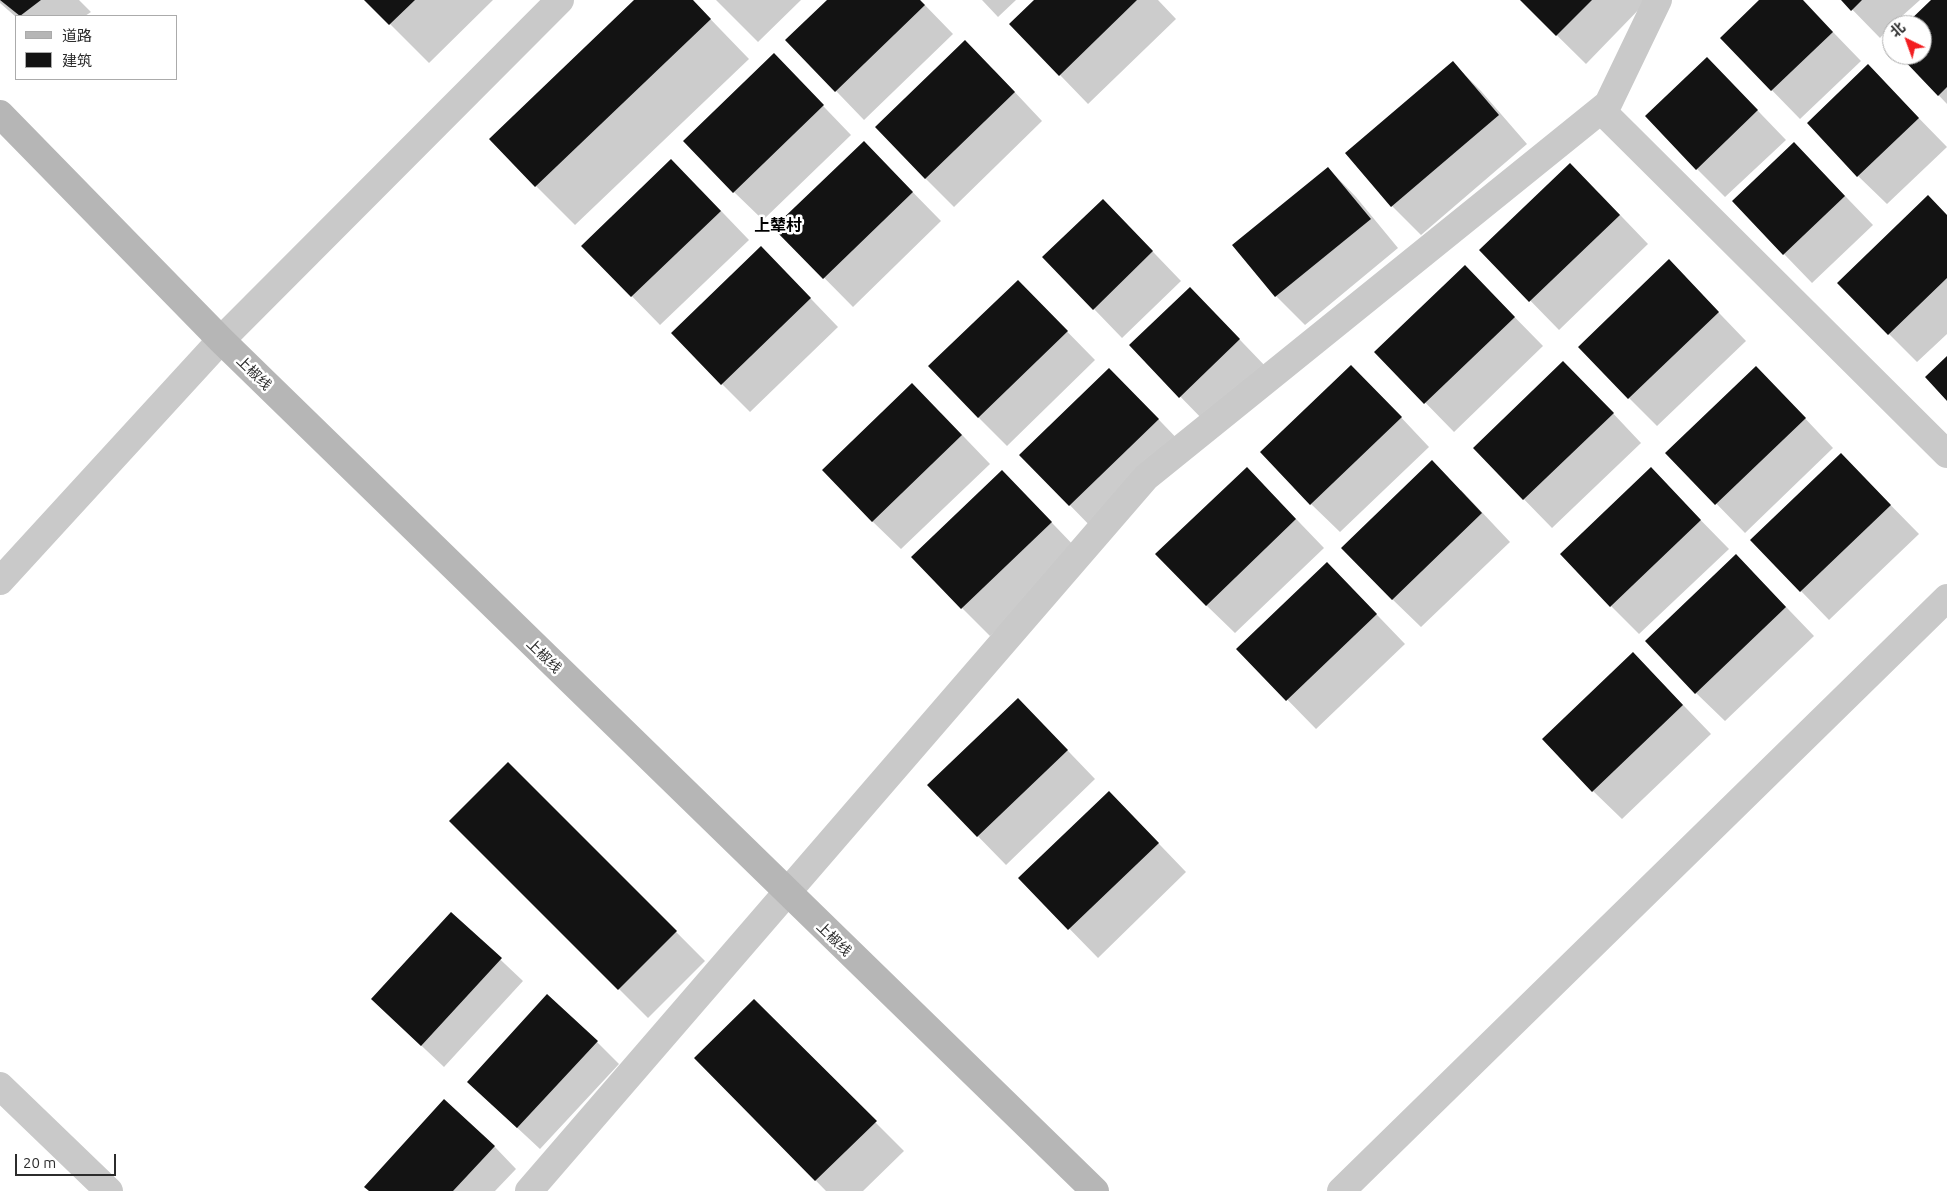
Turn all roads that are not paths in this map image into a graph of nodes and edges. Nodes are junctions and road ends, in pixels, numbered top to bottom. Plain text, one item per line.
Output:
1 (560, 0) edge
2 (1658, 0) edge
3 (1601, 110) junction
4 (0, 114) edge
5 (220, 340) junction
6 (1947, 454) edge
7 (0, 582) edge
8 (1947, 598) edge
9 (788, 894) junction
10 (0, 1086) edge
11 (109, 1191) edge
12 (529, 1191) edge
13 (1095, 1191) edge
14 (1341, 1191) edge

1 - 5 street
2 - 3 street
3 - 6 street
3 - 9 street
4 - 5 main road, 上椒线
5 - 7 street
5 - 9 main road, 上椒线
8 - 14 street
9 - 12 street
9 - 13 main road, 上椒线
10 - 11 street

